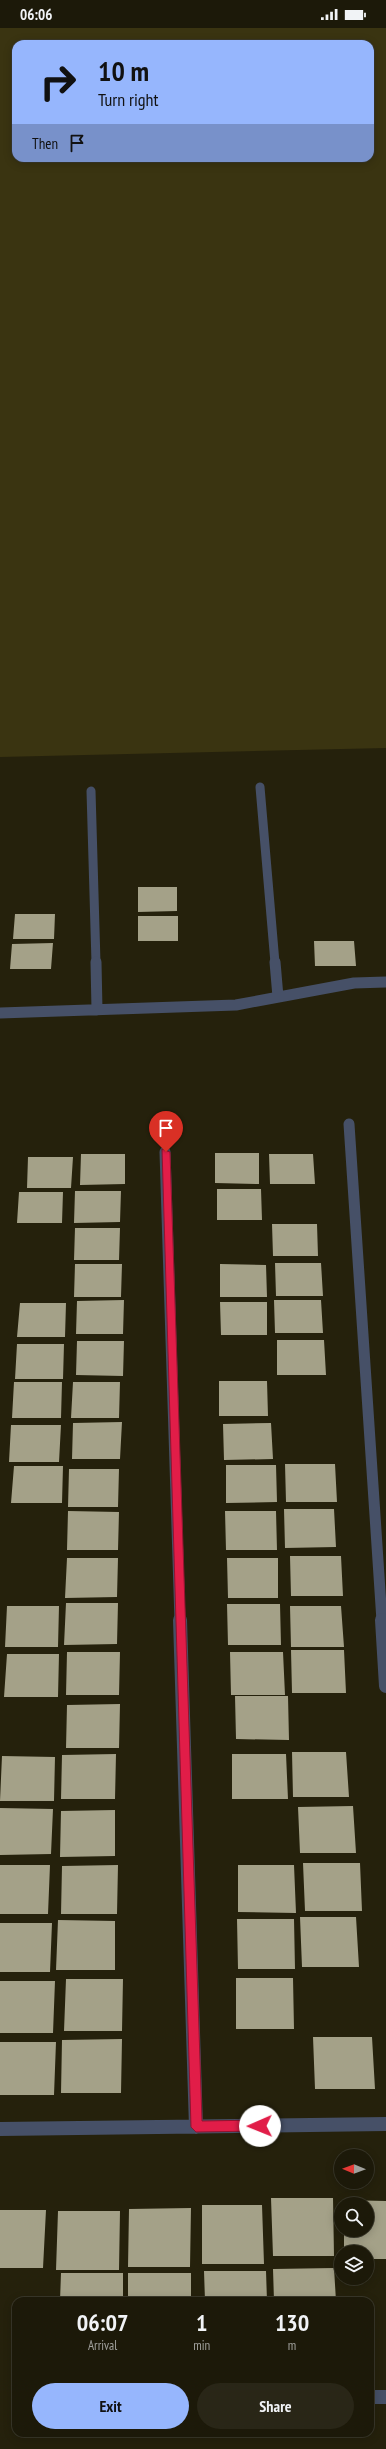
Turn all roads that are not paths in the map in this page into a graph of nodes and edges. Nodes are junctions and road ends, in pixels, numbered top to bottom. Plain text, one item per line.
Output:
1 (260, 787) dead end
2 (91, 791) dead end
3 (386, 982) edge
4 (278, 997) junction
5 (97, 1010) junction
6 (0, 1013) edge
7 (349, 1124) dead end
8 (166, 1152) dead end
9 (386, 1686) edge
10 (386, 2124) edge
11 (196, 2127) junction
12 (0, 2129) edge
13 (374, 2397) edge
14 (386, 2397) edge

1 - 4 street
2 - 5 street
3 - 4 street
4 - 5 street
5 - 6 street
7 - 9 street
8 - 11 street
10 - 11 street
11 - 12 street
13 - 14 street

